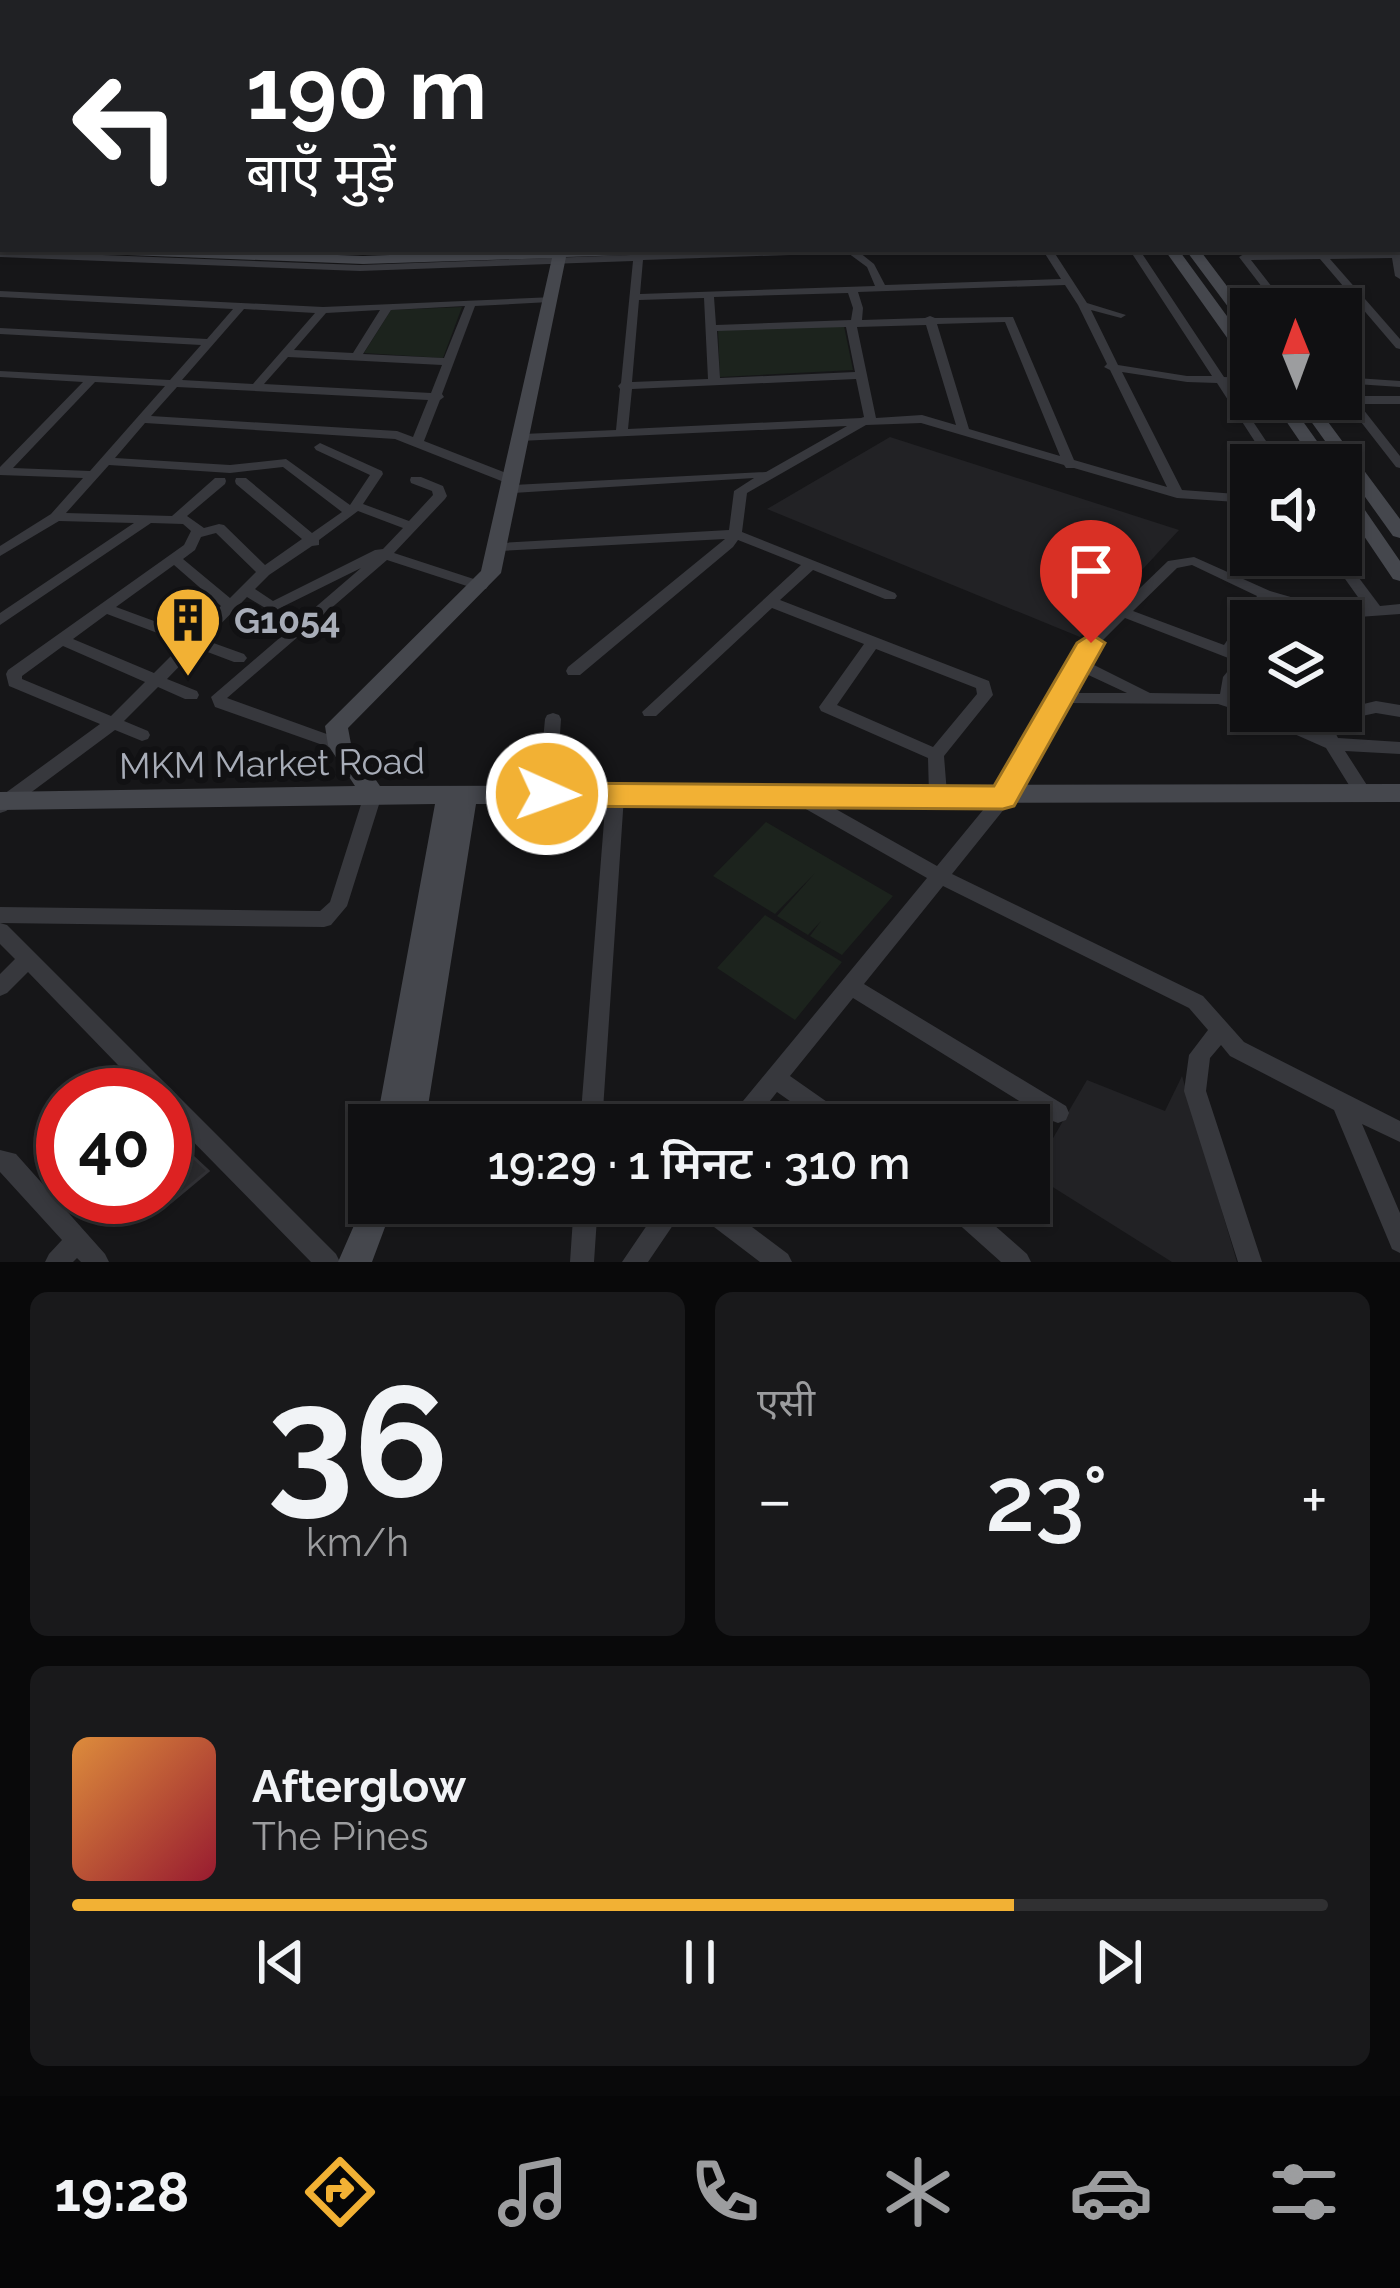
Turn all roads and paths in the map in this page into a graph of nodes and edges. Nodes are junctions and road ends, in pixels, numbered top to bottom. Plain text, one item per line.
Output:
1 (246, 0) edge
2 (255, 0) edge
3 (104, 252) edge
4 (150, 252) edge
5 (289, 252) edge
6 (438, 252) edge
7 (623, 252) edge
8 (797, 252) edge
9 (853, 252) edge
10 (1049, 252) edge
11 (1136, 252) edge
12 (1181, 253) edge
13 (1321, 254) junction
14 (559, 255) edge
15 (1398, 255) edge
16 (638, 258) junction
17 (1400, 276) edge
18 (1065, 282) junction
19 (880, 286) junction
20 (850, 288) junction
21 (1268, 288) edge
22 (709, 293) junction
23 (0, 294) edge
24 (633, 297) junction
25 (550, 299) junction
26 (471, 303) junction
27 (242, 305) junction
28 (1083, 305) junction
29 (1230, 306) edge
30 (387, 308) junction
31 (323, 310) junction
32 (1121, 315) dead end
33 (930, 319) junction
34 (853, 323) junction
35 (710, 328) junction
36 (1230, 328) edge
37 (0, 332) edge
38 (208, 342) junction
39 (1400, 346) edge
40 (284, 353) junction
41 (356, 357) junction
42 (450, 362) junction
43 (1110, 367) junction
44 (862, 375) junction
45 (2, 376) edge
46 (92, 379) junction
47 (714, 380) junction
48 (1362, 381) edge
49 (1223, 382) junction
50 (1230, 382) edge
51 (174, 383) junction
52 (1400, 384) edge
53 (624, 386) junction
54 (256, 387) junction
55 (438, 398) junction
56 (1362, 400) edge
57 (1400, 400) edge
58 (1362, 415) edge
59 (870, 418) junction
60 (142, 419) junction
61 (1319, 420) edge
62 (963, 429) junction
63 (622, 432) junction
64 (523, 438) junction
65 (417, 444) junction
66 (1263, 444) edge
67 (320, 446) dead end
68 (109, 461) junction
69 (1400, 464) edge
70 (1070, 465) junction
71 (1, 471) edge
72 (767, 474) junction
73 (95, 475) junction
74 (416, 480) dead end
75 (220, 481) dead end
76 (241, 481) dead end
77 (513, 485) junction
78 (1177, 494) junction
79 (1230, 498) edge
80 (354, 509) junction
81 (56, 517) junction
82 (148, 519) junction
83 (1362, 519) edge
84 (175, 520) junction
85 (409, 526) junction
86 (1400, 532) edge
87 (198, 534) junction
88 (735, 534) junction
89 (314, 542) junction
90 (500, 547) junction
91 (0, 552) edge
92 (386, 554) junction
93 (175, 559) junction
94 (811, 564) junction
95 (265, 572) junction
96 (1400, 575) edge
97 (1350, 576) edge
98 (481, 586) junction
99 (246, 590) junction
100 (1265, 594) junction
101 (890, 596) dead end
102 (1274, 600) edge
103 (774, 603) junction
104 (230, 606) junction
105 (107, 609) junction
106 (1400, 609) edge
107 (1375, 610) junction
108 (1362, 611) edge
109 (1123, 612) junction
110 (0, 620) edge
111 (64, 640) junction
112 (874, 641) junction
113 (198, 643) junction
114 (1227, 652) junction
115 (1230, 653) edge
116 (239, 658) dead end
117 (1081, 665) junction
118 (574, 670) dead end
119 (1230, 680) edge
120 (158, 681) junction
121 (191, 695) dead end
122 (1064, 698) junction
123 (1151, 698) junction
124 (1228, 700) joint
125 (1362, 710) edge
126 (1400, 711) edge
127 (650, 712) dead end
128 (553, 719) dead end
129 (113, 723) junction
130 (1305, 732) edge
131 (1327, 732) edge
132 (142, 735) dead end
133 (1333, 744) junction
134 (340, 745) junction
135 (1400, 748) edge
136 (936, 755) junction
137 (1363, 793) junction
138 (1400, 793) edge
139 (547, 794) junction
140 (938, 794) junction
141 (373, 795) junction
142 (796, 795) junction
143 (457, 796) junction
144 (615, 796) junction
145 (1003, 798) junction
146 (3, 802) edge
147 (936, 874) junction
148 (0, 915) edge
149 (0, 931) edge
150 (28, 959) junction
151 (851, 986) junction
152 (0, 987) edge
153 (1220, 1030) junction
154 (136, 1068) edge
155 (775, 1078) junction
156 (1342, 1102) junction
157 (395, 1104) edge
158 (413, 1104) edge
159 (593, 1104) edge
160 (754, 1104) edge
161 (812, 1104) edge
162 (1058, 1113) dead end
163 (192, 1124) edge
164 (1400, 1132) edge
165 (0, 1161) edge
166 (370, 1224) edge
167 (584, 1224) edge
168 (661, 1224) edge
169 (729, 1224) edge
170 (975, 1224) edge
171 (77, 1241) junction
172 (1400, 1241) edge
173 (57, 1262) edge
174 (97, 1262) edge
175 (328, 1262) edge
176 (355, 1262) edge
177 (581, 1262) edge
178 (634, 1262) edge
179 (780, 1262) edge
180 (1018, 1262) edge
181 (1250, 1262) edge

1 - 2 street
3 - 14 street
4 - 14 street
5 - 6 street
7 - 14 street
8 - 16 street
9 - 19 street
10 - 18 street
11 - 49 street
12 - 29 street
12 - 36 street
13 - 15 street
13 - 21 street
13 - 39 street
14 - 16 street
14 - 25 street
15 - 17 street
16 - 24 street
18 - 19 street
18 - 28 street
19 - 20 street
20 - 22 street
20 - 34 street
22 - 24 street
22 - 35 street
23 - 27 street
24 - 53 street
25 - 26 street
25 - 64 street
26 - 30 street
26 - 42 street
27 - 31 street
27 - 38 street
28 - 32 street
28 - 43 street
30 - 31 street
30 - 41 street
31 - 40 street
33 - 34 street
33 - 62 street
33 - 70 street
34 - 35 street
34 - 44 street
35 - 47 street
37 - 38 street
38 - 51 street
40 - 41 street
40 - 54 street
41 - 42 street
42 - 55 street
43 - 49 street
43 - 78 street
44 - 47 street
44 - 59 street
45 - 46 street
46 - 51 street
46 - 71 street
47 - 53 street
48 - 52 street
49 - 50 street
49 - 66 street
51 - 54 street
51 - 60 street
53 - 63 street
54 - 55 street
55 - 65 street
56 - 57 street
58 - 69 street
59 - 62 street
59 - 63 street
59 - 72 street
60 - 65 street
60 - 68 street
61 - 86 street
62 - 70 street
63 - 64 street
64 - 77 street
65 - 77 street
67 - 80 street
68 - 73 street
68 - 80 street
70 - 78 street
71 - 73 street
72 - 77 street
72 - 88 street
73 - 81 street
74 - 85 street
75 - 84 street
76 - 89 street
77 - 90 street
78 - 79 street
80 - 85 street
80 - 89 street
81 - 82 street
81 - 91 street
82 - 84 street
82 - 110 street
83 - 96 street
84 - 87 street
85 - 92 street
87 - 93 street
87 - 95 street
88 - 90 street
88 - 94 street
88 - 118 street
89 - 95 street
90 - 98 street
92 - 98 street
92 - 99 street
92 - 134 street
93 - 104 street
93 - 105 street
94 - 101 street
94 - 103 street
95 - 99 street
97 - 107 street
98 - 134 street
99 - 104 street
100 - 102 street
100 - 109 street
100 - 114 street
103 - 112 street
103 - 127 street
104 - 113 street
105 - 111 street
105 - 113 street
106 - 107 street
107 - 108 street
109 - 114 street
109 - 117 street
111 - 120 street
111 - 129 street
112 - 136 street
112 - 136 street
113 - 116 street
113 - 120 street
114 - 115 street
117 - 122 street
117 - 123 street
119 - 124 street
120 - 121 street
120 - 129 street
122 - 123 street
122 - 145 street
123 - 124 street
125 - 126 street
128 - 139 street
129 - 132 street
129 - 146 street
130 - 133 street
131 - 133 street
133 - 135 street
133 - 137 street
134 - 141 street
136 - 140 street
137 - 138 street, MKM Market Road
137 - 145 street, MKM Market Road
139 - 143 street, MKM Market Road
139 - 144 street, MKM Market Road
140 - 142 street, MKM Market Road
140 - 145 street, MKM Market Road
141 - 143 street, MKM Market Road
141 - 146 street, MKM Market Road
141 - 148 street
142 - 144 street, MKM Market Road
142 - 147 street
143 - 157 street
143 - 158 street
144 - 159 street
145 - 147 street
147 - 151 street
147 - 153 street
149 - 150 street
150 - 152 street
150 - 154 street
151 - 155 street
151 - 162 street
153 - 156 street
153 - 181 street
155 - 160 street
155 - 161 street
156 - 164 street
156 - 172 street
163 - 175 street
165 - 171 street
166 - 176 street
167 - 177 street
168 - 178 street
169 - 179 street
170 - 180 street
171 - 173 street
171 - 174 street

